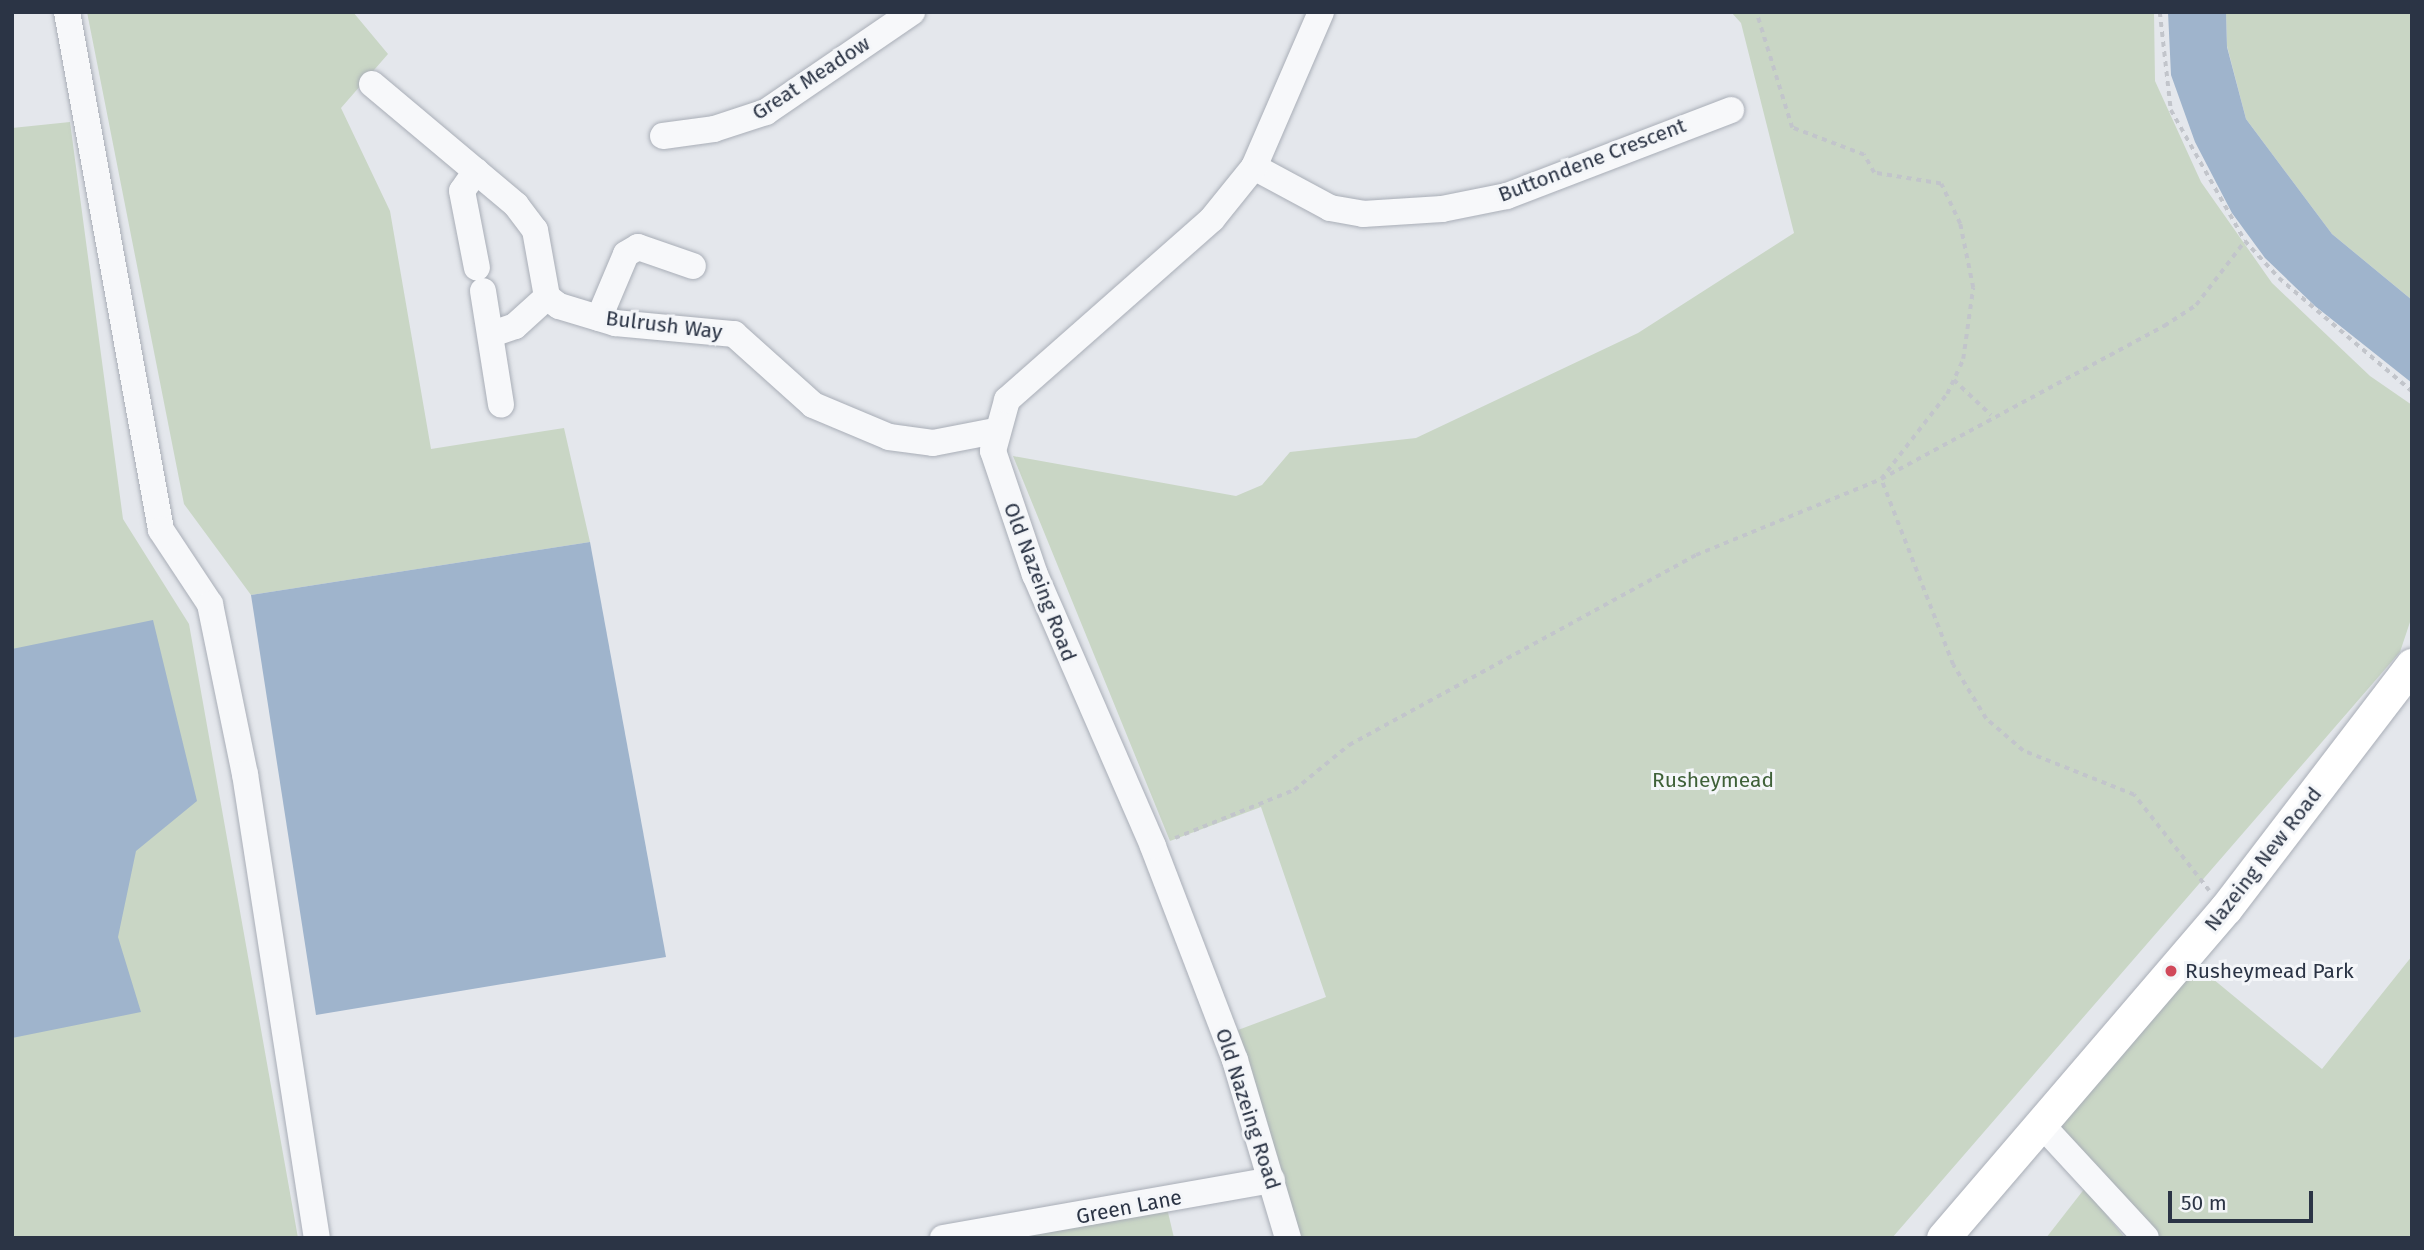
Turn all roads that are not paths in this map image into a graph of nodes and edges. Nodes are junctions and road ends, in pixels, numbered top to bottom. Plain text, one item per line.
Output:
1 (67, 12) edge
2 (912, 12) edge
3 (1314, 14) edge
4 (372, 84) dead end
5 (1731, 110) dead end
6 (663, 136) dead end
7 (1254, 167) junction
8 (476, 171) junction
9 (693, 266) dead end
10 (547, 297) junction
11 (599, 318) junction
12 (492, 334) junction
13 (501, 405) dead end
14 (995, 431) junction
15 (2412, 665) edge
16 (2040, 1123) junction
17 (1272, 1180) junction
18 (317, 1238) edge
19 (943, 1238) edge
20 (1288, 1238) edge
21 (1943, 1238) edge
22 (2146, 1238) edge

1 - 18 street
2 - 6 street, Great Meadow
3 - 7 street, Old Nazeing Road
4 - 8 street
5 - 7 street, Buttondene Crescent
7 - 14 street, Old Nazeing Road
8 - 10 street
8 - 12 street
9 - 11 street
10 - 11 street, Bulrush Way
10 - 12 street
11 - 14 street, Bulrush Way
12 - 13 street
14 - 17 street, Old Nazeing Road
15 - 16 main road, Nazeing New Road
16 - 21 main road, Nazeing New Road
16 - 22 street
17 - 19 street, Green Lane
17 - 20 street, Old Nazeing Road

